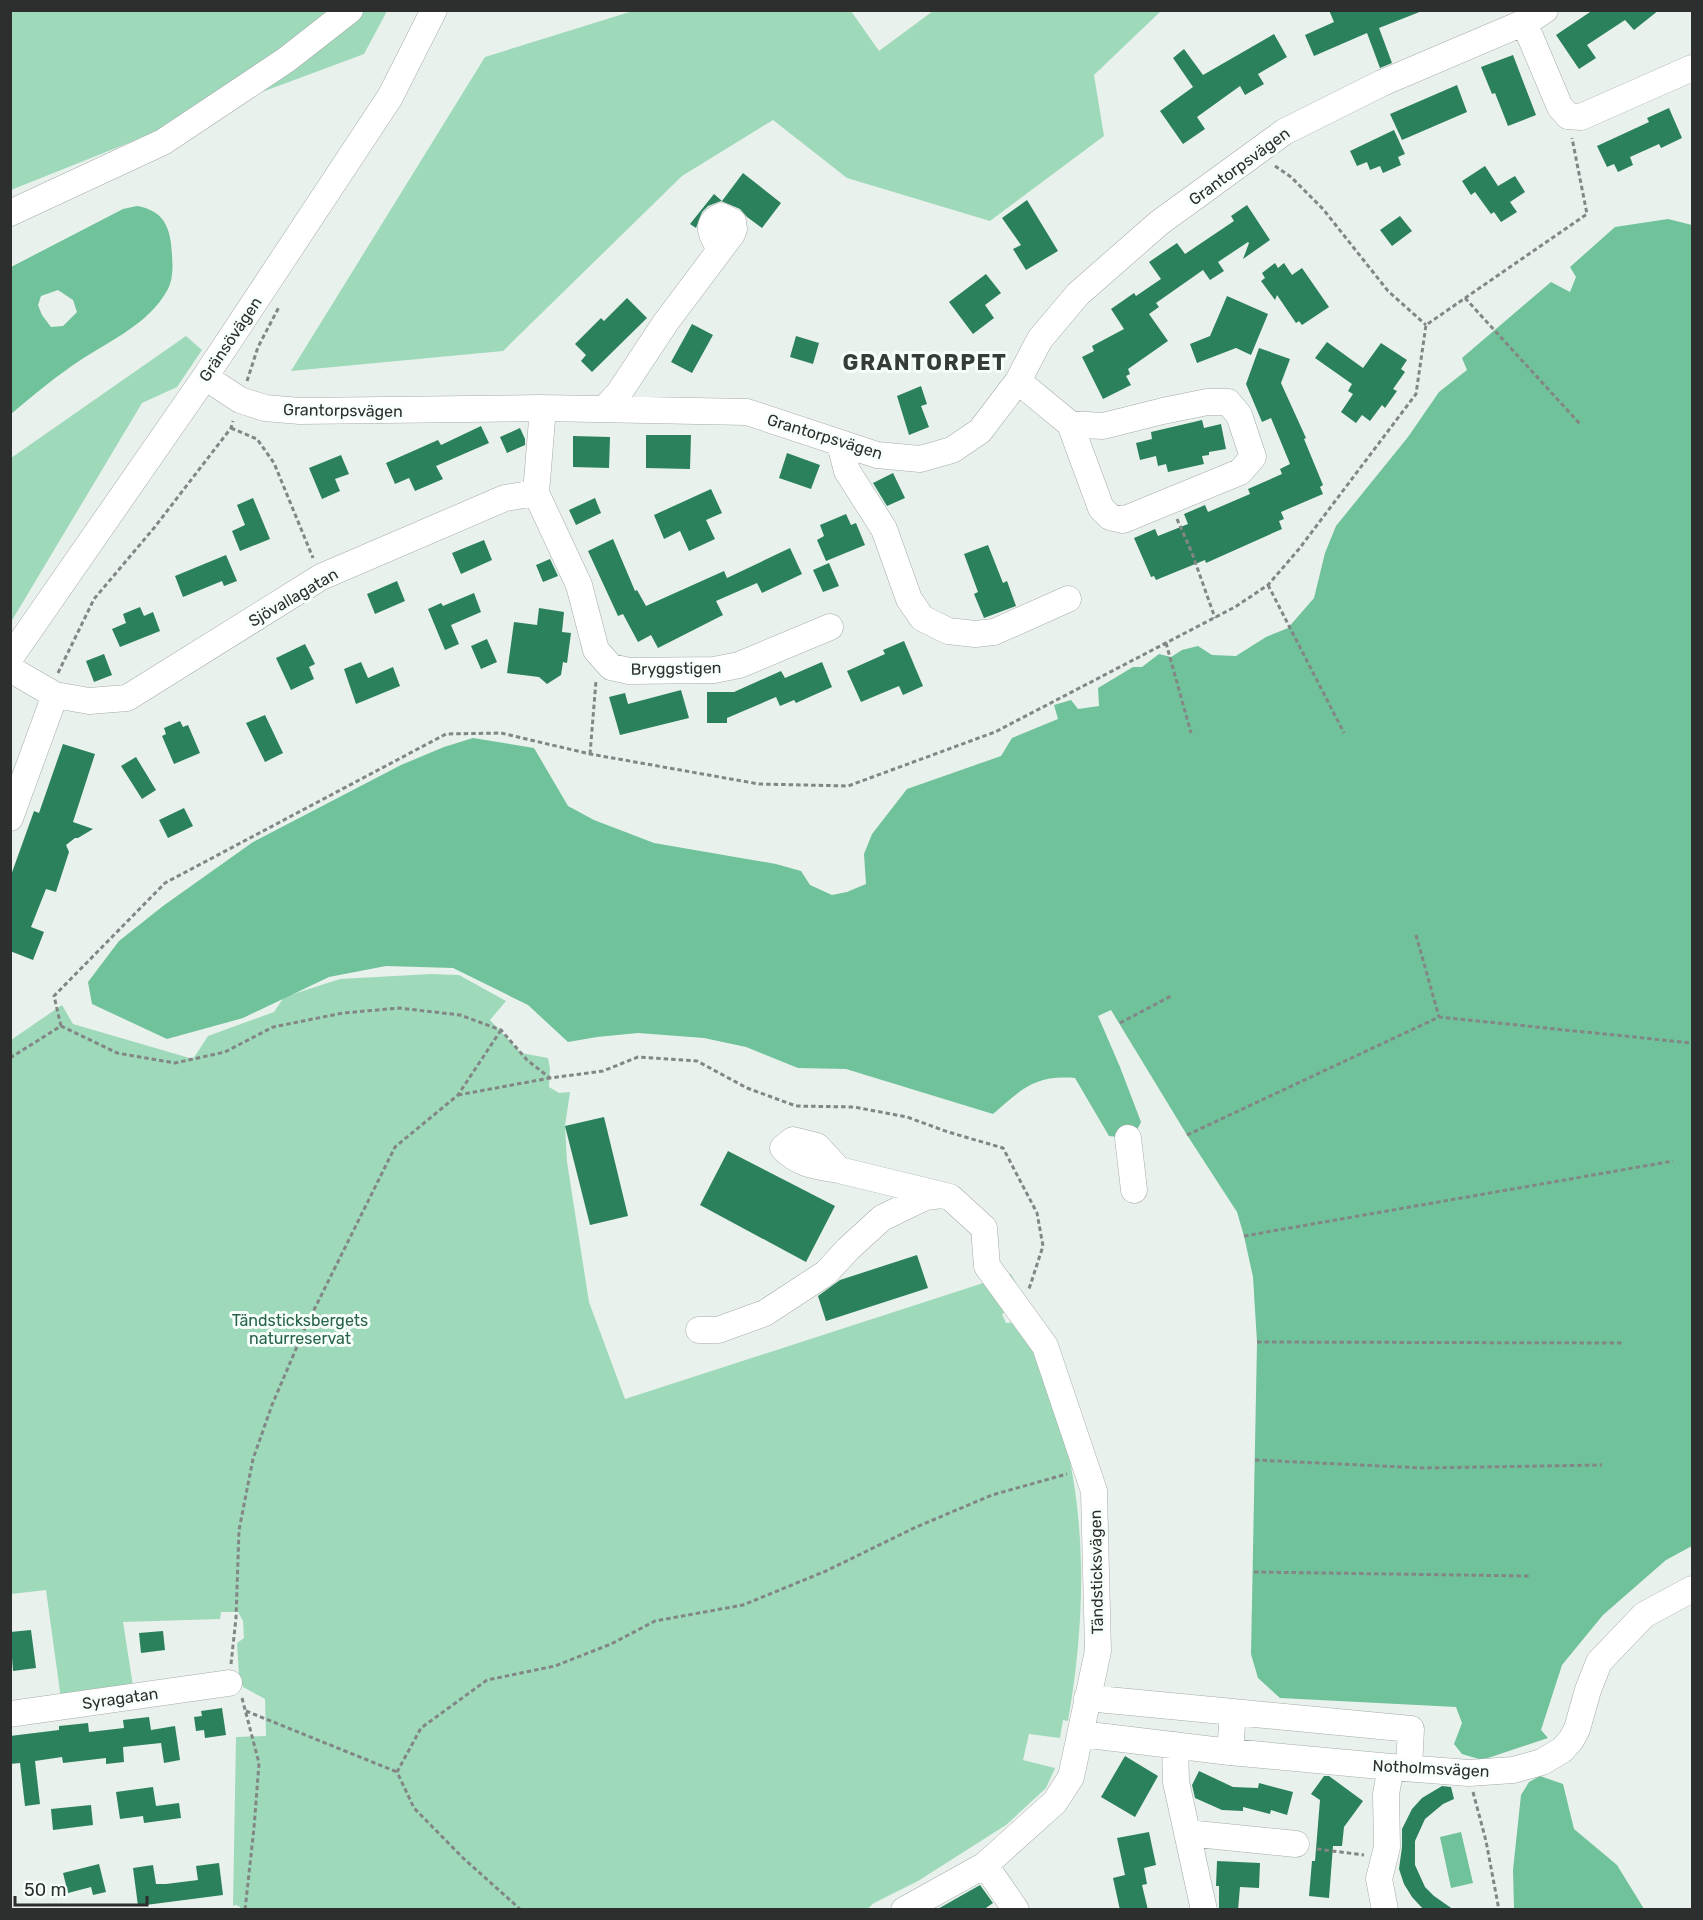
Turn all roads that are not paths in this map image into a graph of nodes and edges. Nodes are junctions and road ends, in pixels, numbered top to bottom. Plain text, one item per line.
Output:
1 (350, 10) edge
2 (434, 11) edge
3 (1531, 16) edge
4 (1692, 68) edge
5 (10, 213) edge
6 (720, 248) dead end
7 (205, 377) junction
8 (1018, 381) junction
9 (543, 408) junction
10 (604, 409) junction
11 (1070, 424) junction
12 (840, 444) junction
13 (536, 493) junction
14 (1068, 599) dead end
15 (830, 627) dead end
16 (10, 658) edge
17 (10, 669) edge
18 (56, 695) junction
19 (10, 818) edge
20 (1128, 1138) dead end
21 (839, 1170) dead end
22 (1134, 1190) dead end
23 (942, 1195) junction
24 (699, 1330) dead end
25 (1692, 1589) edge
26 (229, 1683) road end
27 (1088, 1698) junction
28 (1233, 1712) junction
29 (10, 1714) edge
30 (1081, 1734) junction
31 (1175, 1745) junction
32 (1230, 1752) junction
33 (1400, 1767) junction
34 (1187, 1833) junction
35 (1296, 1844) road end
36 (985, 1865) junction
37 (904, 1910) edge
38 (1017, 1910) edge
39 (1204, 1910) edge
40 (1385, 1910) edge

1 - 5 street
2 - 7 street, Gränsövägen
3 - 4 street
3 - 8 street, Grantorpsvägen
6 - 10 street
7 - 9 street, Grantorpsvägen
7 - 16 street, Gränsövägen
8 - 11 street
8 - 12 street, Grantorpsvägen
9 - 10 street, Grantorpsvägen
9 - 13 street, Bryggstigen
10 - 12 street, Grantorpsvägen
11 - 11 street
12 - 14 street
13 - 15 street, Bryggstigen
13 - 18 street, Sjövallagatan
17 - 18 street, Sjövallagatan
18 - 19 street
20 - 22 street
21 - 23 street
23 - 24 street
23 - 27 street, Tändsticksvägen
25 - 33 street, Notholmsvägen
26 - 29 street, Syragatan
27 - 28 street
27 - 30 street, Tändsticksvägen
28 - 32 street
28 - 33 street
30 - 31 street, Notholmsvägen
30 - 36 street, Tändsticksvägen
31 - 32 street, Notholmsvägen
31 - 34 street
32 - 33 street, Notholmsvägen
33 - 40 street
34 - 35 street
34 - 39 street
36 - 37 street, Tändsticksvägen
36 - 38 street

